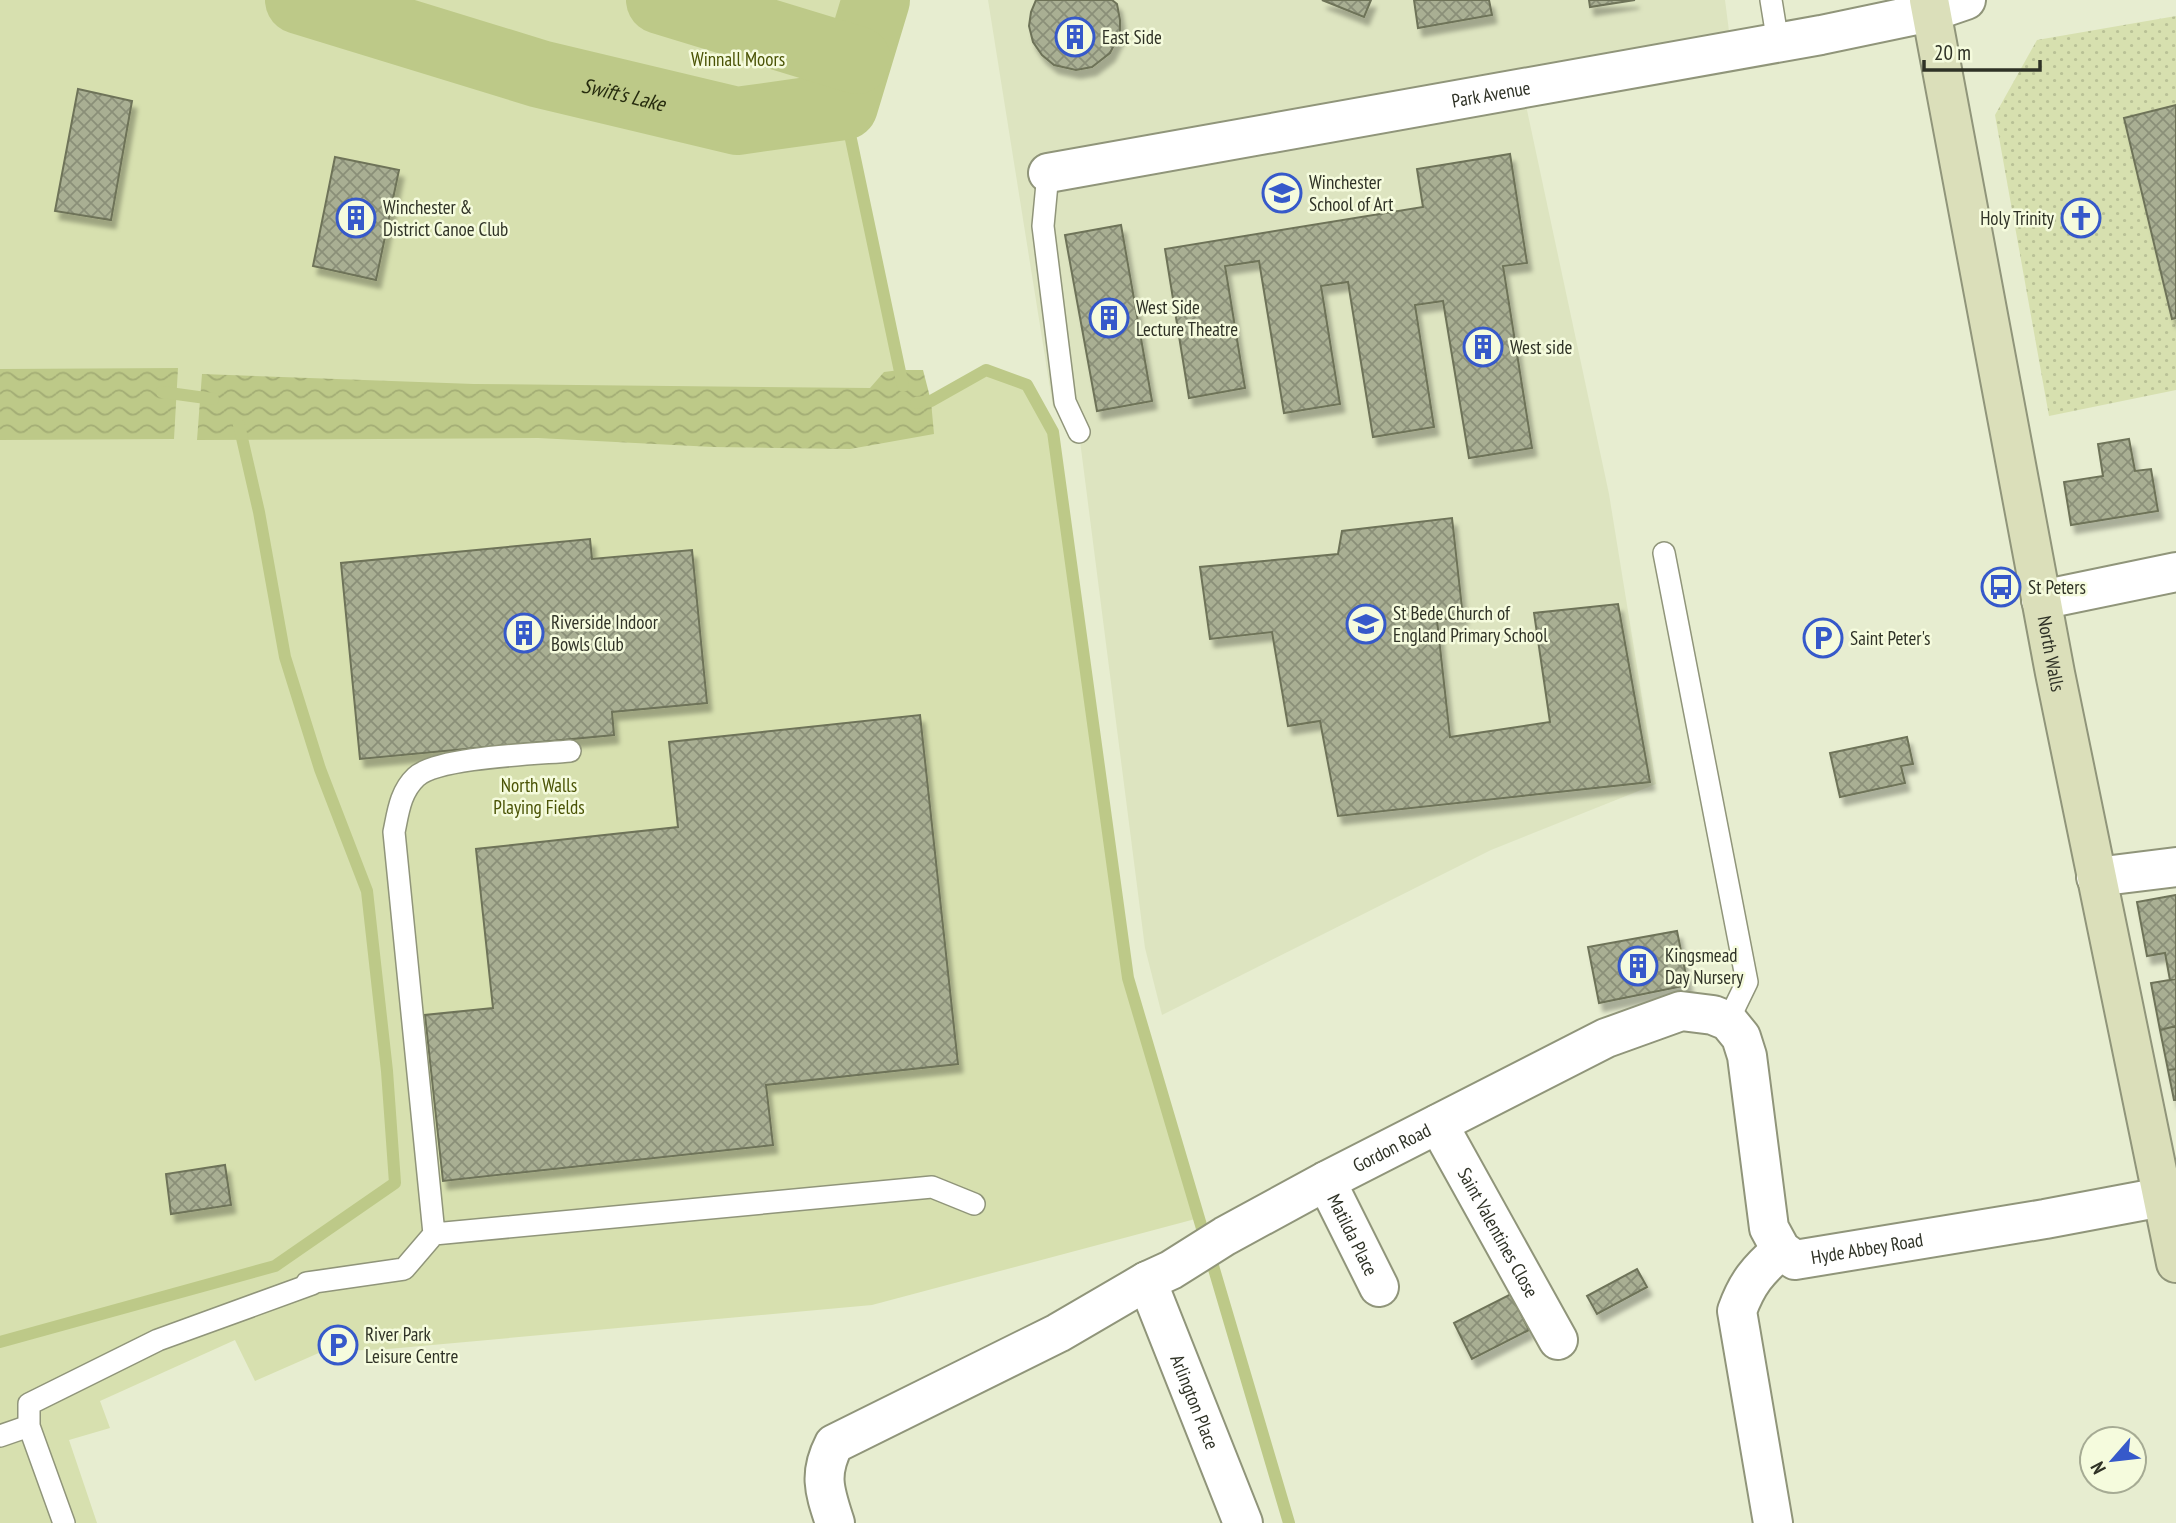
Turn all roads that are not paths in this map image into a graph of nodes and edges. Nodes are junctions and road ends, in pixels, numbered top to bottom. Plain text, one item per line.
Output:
1 (1771, 0) edge
2 (1942, 4) edge
3 (1778, 43) junction
4 (1048, 173) joint
5 (1079, 432) dead end
6 (1664, 553) dead end
7 (2176, 572) edge
8 (2041, 600) junction
9 (570, 751) dead end
10 (2176, 867) edge
11 (2096, 877) junction
12 (1728, 1021) junction
13 (1438, 1124) junction
14 (1326, 1181) junction
15 (974, 1204) dead end
16 (2168, 1213) edge
17 (434, 1234) junction
18 (1781, 1251) junction
19 (2176, 1263) edge
20 (1159, 1275) junction
21 (1379, 1287) dead end
22 (1558, 1340) dead end
23 (29, 1426) junction
24 (0, 1436) edge
25 (64, 1523) edge
26 (835, 1523) edge
27 (1242, 1523) edge
28 (1773, 1523) edge

1 - 3 lane
2 - 3 street, Park Avenue
2 - 8 main road, North Walls
3 - 4 street, Park Avenue
4 - 5 lane
6 - 12 lane
7 - 8 street
8 - 11 main road, North Walls
9 - 17 lane
10 - 11 street
11 - 16 main road, North Walls
12 - 13 street, Gordon Road
12 - 18 street
13 - 14 street, Gordon Road
13 - 22 street, Saint Valentines Close
14 - 20 street, Gordon Road
14 - 21 street, Matilda Place
15 - 17 lane
16 - 18 street, Hyde Abbey Road
16 - 19 main road, North Walls
17 - 23 lane
18 - 28 street, Hyde Abbey Road
20 - 26 street, Gordon Road
20 - 27 street, Arlington Place
23 - 24 lane
23 - 25 lane

